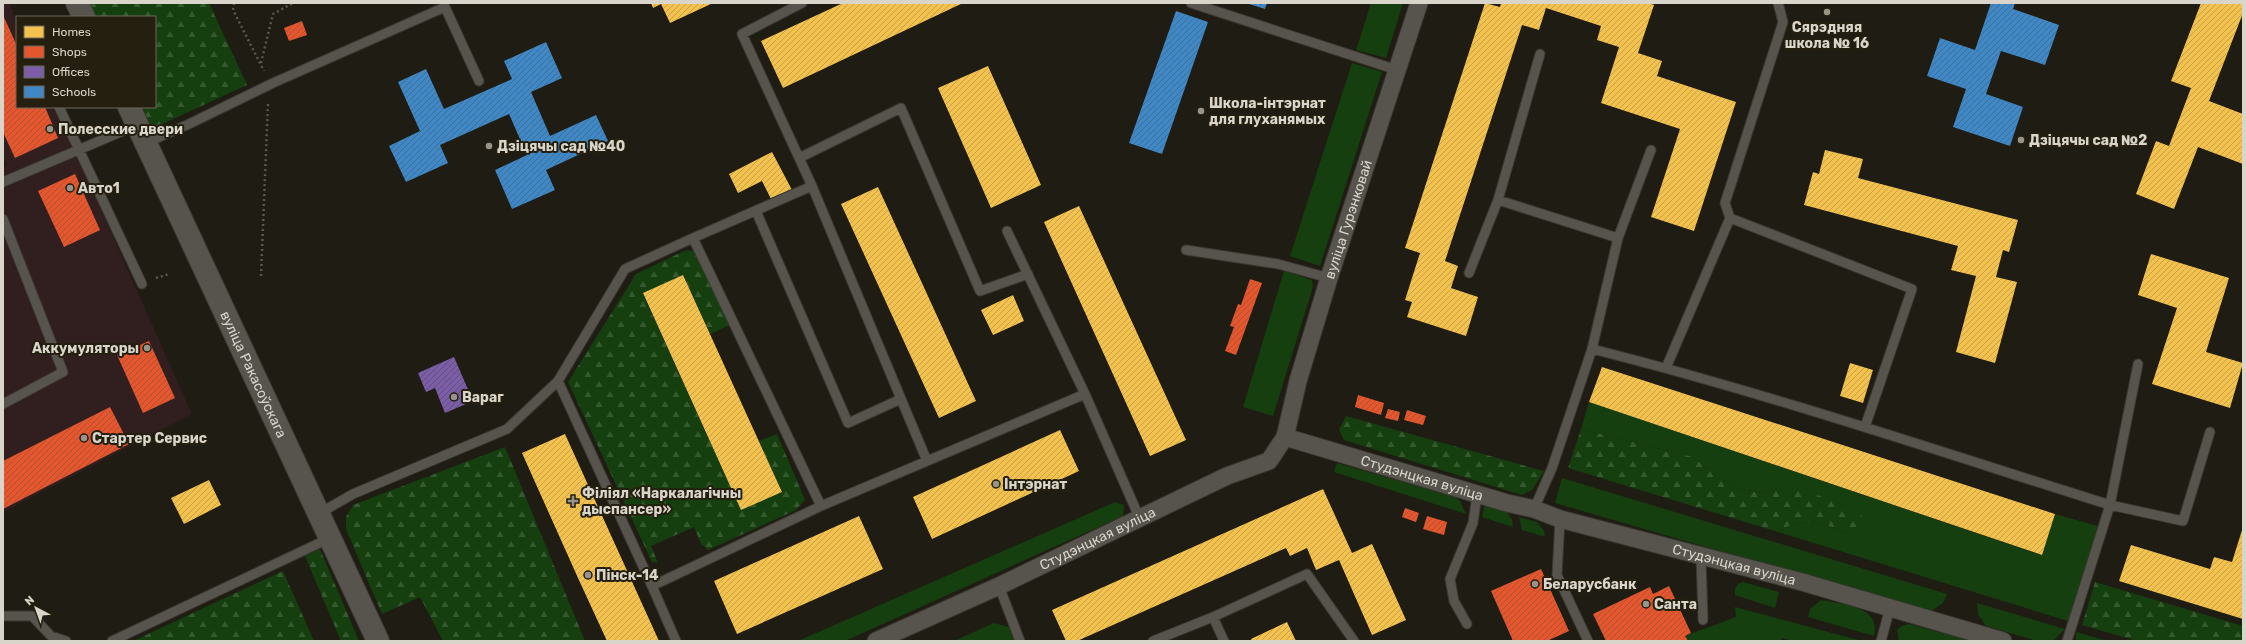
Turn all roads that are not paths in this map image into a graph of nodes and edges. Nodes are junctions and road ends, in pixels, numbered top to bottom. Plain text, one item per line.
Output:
1 (77, 3) edge
2 (802, 3) edge
3 (1191, 3) edge
4 (1419, 3) edge
5 (1778, 3) edge
6 (84, 16) edge
7 (1540, 54) dead end
8 (1397, 70) junction
9 (479, 81) dead end
10 (59, 108) edge
11 (137, 125) edge
12 (77, 150) junction
13 (1651, 150) dead end
14 (799, 158) junction
15 (4, 179) edge
16 (812, 186) junction
17 (1498, 200) junction
18 (756, 211) junction
19 (1730, 218) junction
20 (3, 219) edge
21 (1007, 230) dead end
22 (693, 238) junction
23 (1618, 238) junction
24 (1186, 250) dead end
25 (1469, 273) dead end
26 (1028, 274) junction
27 (1329, 278) junction
28 (142, 284) dead end
29 (1592, 349) junction
30 (2138, 364) dead end
31 (1666, 368) junction
32 (558, 381) junction
33 (1085, 394) junction
34 (901, 399) junction
35 (3, 404) edge
36 (1865, 427) junction
37 (2210, 432) dead end
38 (1285, 438) junction
39 (927, 461) junction
40 (1477, 495) junction
41 (2110, 505) junction
42 (821, 506) junction
43 (1534, 509) junction
44 (320, 513) junction
45 (1140, 519) junction
46 (1560, 519) junction
47 (331, 537) junction
48 (1701, 557) junction
49 (652, 586) junction
50 (999, 586) junction
51 (1890, 608) junction
52 (3, 616) edge
53 (1213, 617) junction
54 (1703, 620) dead end
55 (1467, 624) dead end
56 (66, 641) edge
57 (112, 641) edge
58 (378, 641) edge
59 (676, 641) edge
60 (876, 641) edge
61 (1020, 641) edge
62 (1154, 641) edge
63 (1224, 641) edge
64 (1354, 641) edge
65 (1588, 641) edge
66 (1881, 641) edge
67 (2003, 641) edge
68 (2067, 641) edge

1 - 6 main road
2 - 14 lane
3 - 8 lane
4 - 8 street, вуліца Гурэнковай
5 - 19 lane
7 - 17 lane
8 - 27 street, вуліца Гурэнковай
9 - 11 lane
10 - 12 lane
11 - 12 lane
11 - 44 main road, вуліца Ракасоўскага
12 - 15 lane
12 - 28 lane
13 - 23 lane
14 - 16 lane
14 - 26 lane
16 - 18 lane
16 - 34 lane
17 - 23 lane
17 - 25 lane
18 - 22 lane
18 - 34 lane
19 - 31 lane
19 - 36 lane
20 - 35 lane
21 - 26 lane
22 - 32 lane
22 - 42 lane
23 - 29 lane
24 - 27 lane
26 - 33 lane
27 - 38 street, вуліца Гурэнковай
29 - 31 lane
29 - 43 lane
30 - 41 lane
31 - 36 lane
32 - 44 lane
32 - 49 lane
33 - 39 lane
33 - 45 lane
34 - 39 lane
36 - 41 lane
37 - 41 lane
38 - 40 street, Студэнцкая вуліца
38 - 45 street, Студэнцкая вуліца
39 - 42 lane
40 - 43 street, Студэнцкая вуліца
40 - 55 lane
41 - 68 lane
42 - 49 lane
43 - 46 street, Студэнцкая вуліца
44 - 47 main road, вуліца Ракасоўскага
45 - 50 street, Студэнцкая вуліца
46 - 48 street, Студэнцкая вуліца
46 - 65 lane
47 - 57 lane
47 - 58 main road, вуліца Ракасоўскага
48 - 51 street, Студэнцкая вуліца
48 - 54 lane
49 - 59 lane
50 - 60 street, Студэнцкая вуліца
50 - 61 lane
51 - 66 lane
51 - 67 street, Студэнцкая вуліца
52 - 56 lane
53 - 62 lane
53 - 63 lane
53 - 64 lane

